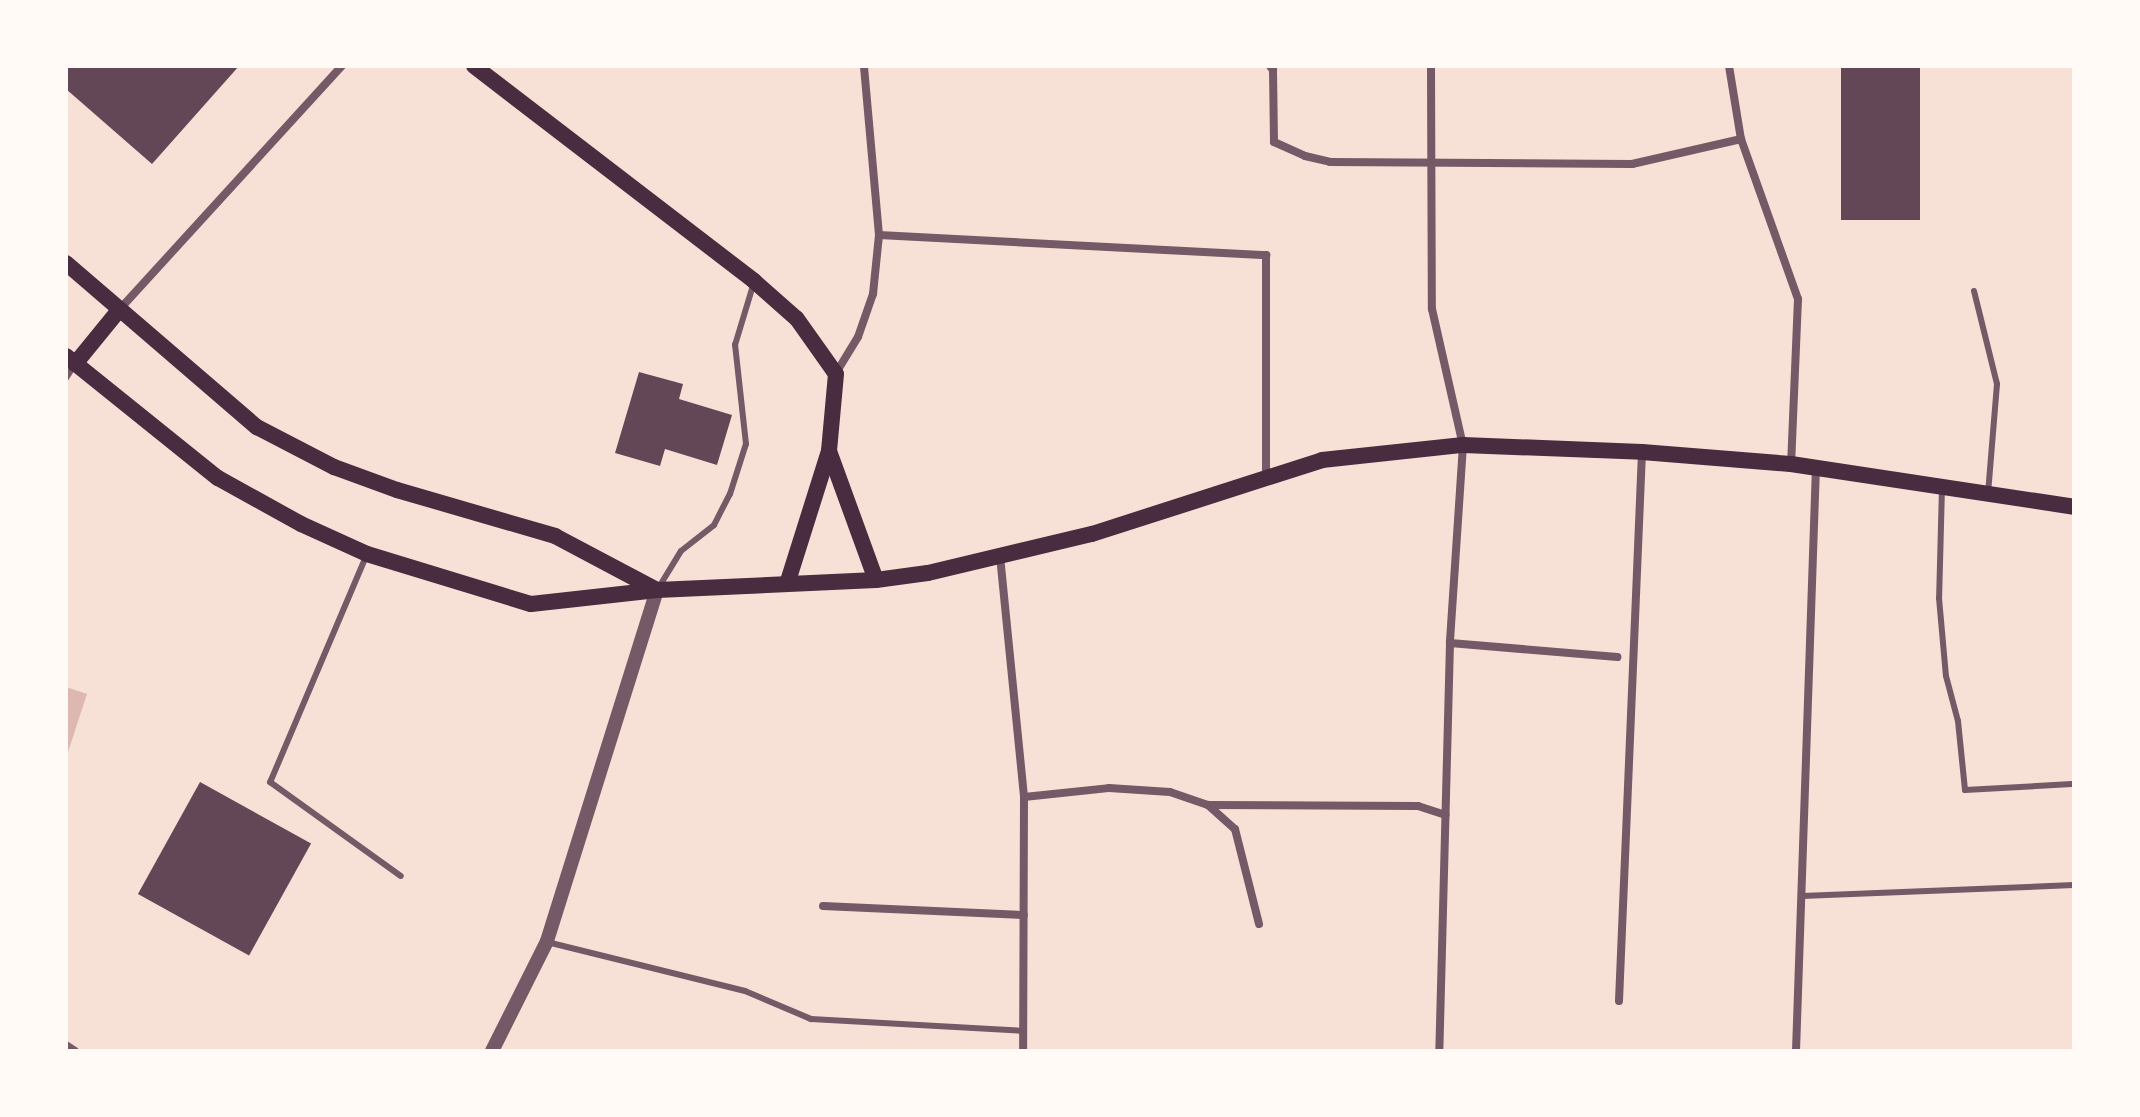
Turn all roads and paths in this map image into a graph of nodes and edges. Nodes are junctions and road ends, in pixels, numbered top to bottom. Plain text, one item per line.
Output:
1 (342, 66) edge
2 (864, 66) edge
3 (1270, 66) edge
4 (1431, 66) edge
5 (1729, 66) edge
6 (484, 69) edge
7 (1741, 139) junction
8 (1428, 165) junction
9 (879, 235) junction
10 (66, 263) edge
11 (754, 281) junction
12 (1974, 291) dead end
13 (119, 310) junction
14 (69, 366) edge
15 (836, 374) junction
16 (1463, 445) junction
17 (829, 451) junction
18 (1642, 452) junction
19 (1791, 464) junction
20 (1816, 468) junction
21 (1266, 477) junction
22 (1942, 487) junction
23 (1988, 494) junction
24 (2074, 507) edge
25 (367, 554) junction
26 (1000, 556) junction
27 (876, 580) junction
28 (787, 584) junction
29 (657, 590) junction
30 (1450, 643) junction
31 (1617, 657) dead end
32 (2072, 784) dead end
33 (1024, 797) junction
34 (1208, 805) junction
35 (1446, 815) junction
36 (401, 876) dead end
37 (2074, 885) edge
38 (1802, 896) junction
39 (823, 906) dead end
40 (1024, 915) junction
41 (1259, 924) dead end
42 (547, 941) junction
43 (1619, 1001) dead end
44 (1024, 1031) junction
45 (66, 1045) edge
46 (75, 1051) edge
47 (492, 1051) edge
48 (1023, 1051) edge
49 (1439, 1051) edge
50 (1796, 1051) edge

1 - 13 street
2 - 9 street
3 - 8 street
4 - 8 street
5 - 7 street
6 - 11 main road
7 - 8 street
7 - 19 street
8 - 16 street
9 - 15 street
9 - 21 street
10 - 13 main road
11 - 15 main road
11 - 29 lane
12 - 23 lane
13 - 14 main road
13 - 29 main road
14 - 25 main road
15 - 17 main road
16 - 18 main road
16 - 21 main road
16 - 30 street
17 - 27 main road
17 - 28 main road
18 - 19 main road
18 - 43 street
19 - 20 main road
20 - 22 main road
20 - 38 street
21 - 26 main road
22 - 23 main road
22 - 32 lane
23 - 24 main road
25 - 29 main road
25 - 36 lane
26 - 27 main road
26 - 33 street
27 - 28 main road
28 - 29 main road
29 - 42 street
30 - 31 street
30 - 35 street
33 - 34 street
33 - 40 street
34 - 35 street
34 - 41 street
35 - 49 street
37 - 38 lane
38 - 50 street
39 - 40 street
40 - 44 street
42 - 44 lane
42 - 47 street
44 - 48 street
45 - 46 street

